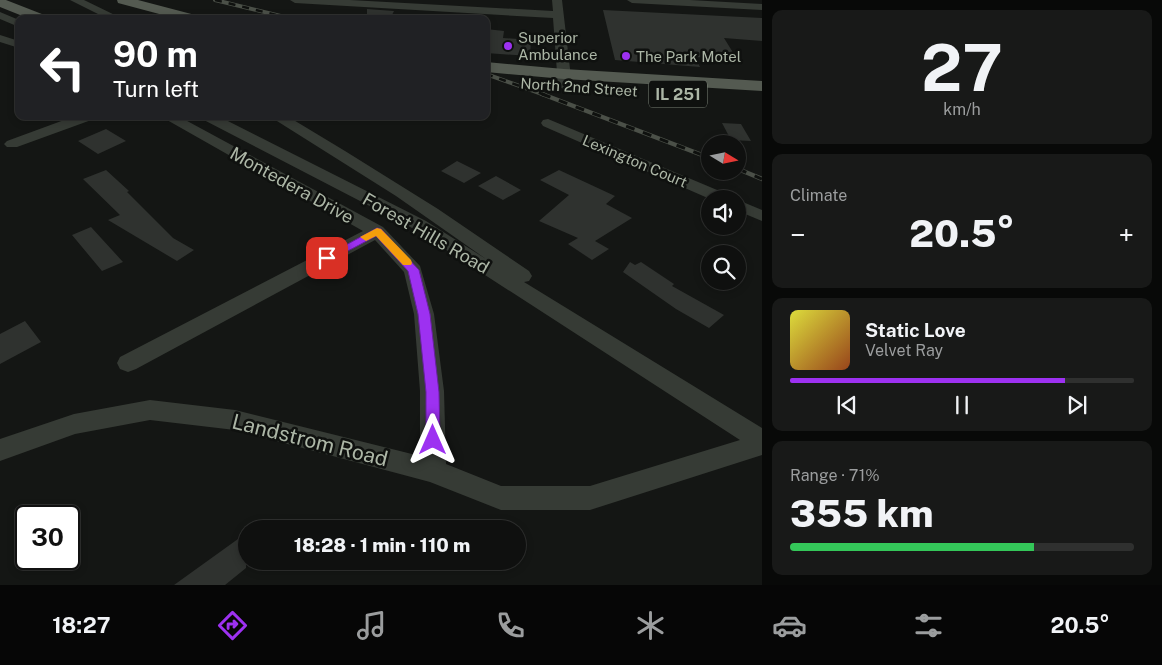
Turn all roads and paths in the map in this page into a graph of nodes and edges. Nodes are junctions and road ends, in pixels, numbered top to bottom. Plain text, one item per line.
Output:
1 (75, 0) edge
2 (123, 0) edge
3 (295, 0) edge
4 (557, 0) edge
5 (632, 0) edge
6 (0, 2) edge
7 (762, 7) edge
8 (0, 14) edge
9 (32, 15) edge
10 (109, 15) edge
11 (179, 15) edge
12 (558, 15) junction
13 (15, 22) edge
14 (0, 38) edge
15 (15, 44) edge
16 (490, 68) edge
17 (564, 80) junction
18 (490, 81) edge
19 (762, 86) edge
20 (762, 99) edge
21 (78, 120) edge
22 (174, 120) edge
23 (214, 120) edge
24 (283, 120) edge
25 (548, 123) dead end
26 (12, 144) dead end
27 (701, 190) edge
28 (746, 209) edge
29 (762, 216) edge
30 (377, 231) junction
31 (128, 363) dead end
32 (637, 364) junction
33 (762, 443) edge
34 (0, 450) edge
35 (433, 472) junction

1 - 10 street
2 - 11 main road
3 - 12 street
4 - 12 street
5 - 7 street
6 - 9 main road
8 - 13 street
12 - 17 street
14 - 15 street
16 - 17 main road, North 2nd Street / IL 251
17 - 18 main road, North 2nd Street / IL 251
17 - 19 main road, North 2nd Street / IL 251
17 - 20 main road, North 2nd Street / IL 251
21 - 26 street
22 - 30 street, Montedera Drive
23 - 32 street, Forest Hills Road
24 - 32 street, Forest Hills Road
25 - 27 street, Lexington Court
28 - 29 street
30 - 31 street
30 - 35 street, Montedera Drive
32 - 33 street, Forest Hills Road
33 - 35 street, Landstrom Road
34 - 35 street, Landstrom Road

